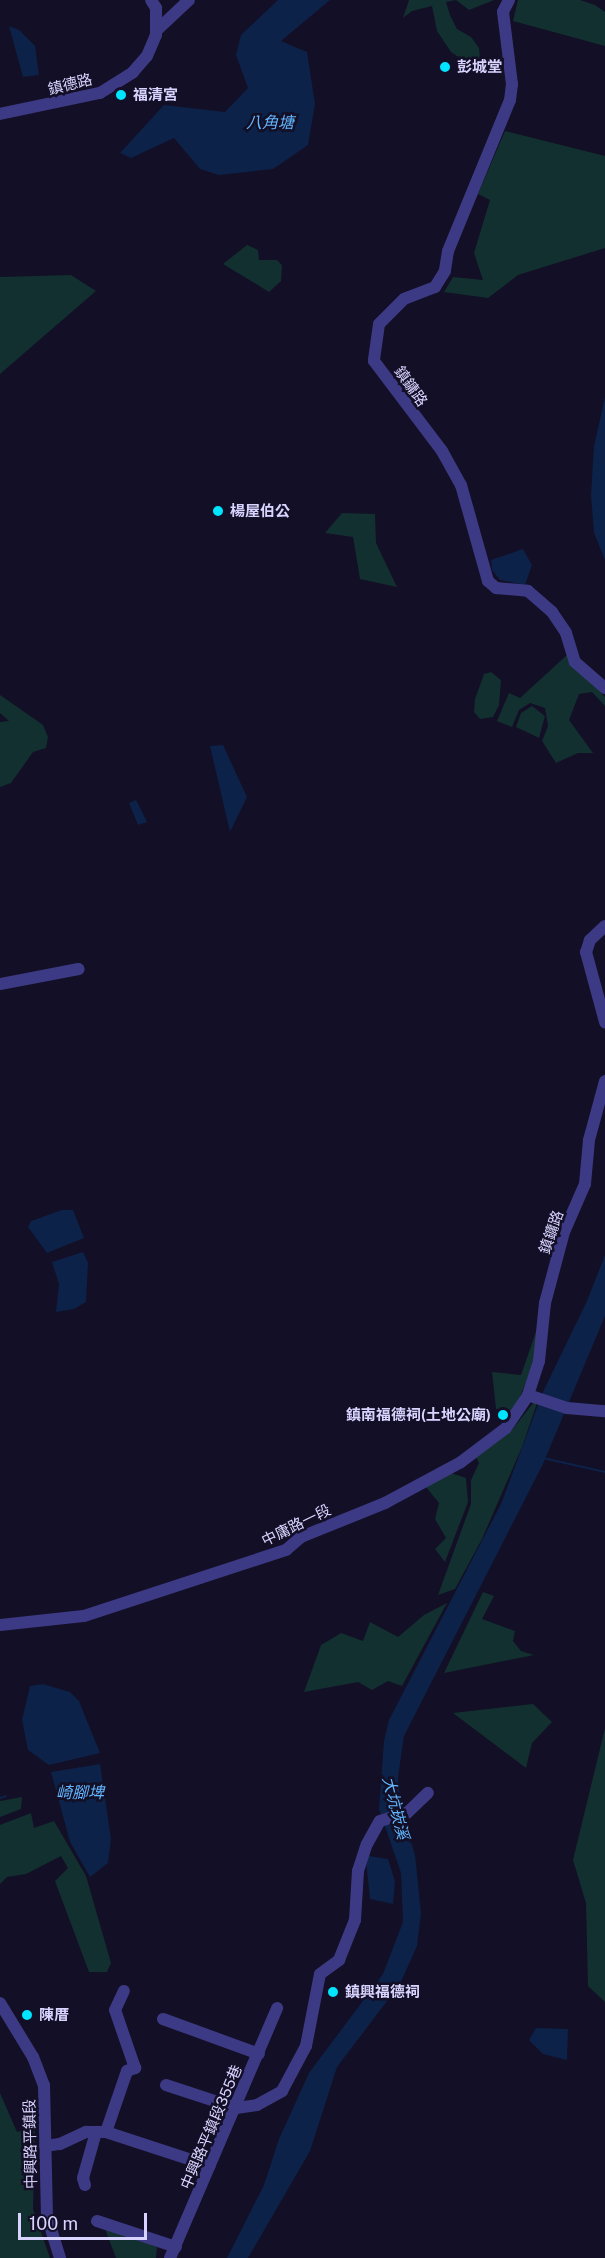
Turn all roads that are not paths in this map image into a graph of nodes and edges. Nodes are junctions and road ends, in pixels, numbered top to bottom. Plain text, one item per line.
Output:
1 (151, 0) edge
2 (189, 0) edge
3 (509, 0) edge
4 (156, 30) junction
5 (0, 114) edge
6 (605, 688) edge
7 (605, 926) edge
8 (79, 969) dead end
9 (0, 984) edge
10 (605, 1022) edge
11 (605, 1081) edge
12 (532, 1397) junction
13 (605, 1411) edge
14 (0, 1625) edge
15 (428, 1793) dead end
16 (124, 1991) dead end
17 (0, 2002) edge
18 (277, 2008) dead end
19 (163, 2019) dead end
20 (259, 2054) junction
21 (166, 2085) dead end
22 (236, 2108) junction
23 (101, 2132) junction
24 (45, 2146) junction
25 (210, 2166) junction
26 (86, 2185) dead end
27 (97, 2221) dead end
28 (173, 2255) edge
29 (60, 2258) edge

1 - 4 street, 鎮德路
2 - 4 street
3 - 6 street, 鎮鏞路
4 - 5 street, 鎮德路
7 - 10 street
8 - 9 street
11 - 12 street, 鎮鏞路
12 - 13 street
12 - 14 street, 中庸路一段
15 - 22 street
16 - 23 street
17 - 24 street, 中興路平鎮段
18 - 20 street, 中興路平鎮段355巷
19 - 20 street
20 - 22 street, 中興路平鎮段355巷
21 - 22 street
22 - 25 street, 中興路平鎮段355巷
23 - 24 street
23 - 25 street
23 - 26 street
24 - 29 street, 中興路平鎮段
25 - 28 street, 中興路平鎮段355巷
27 - 28 street

